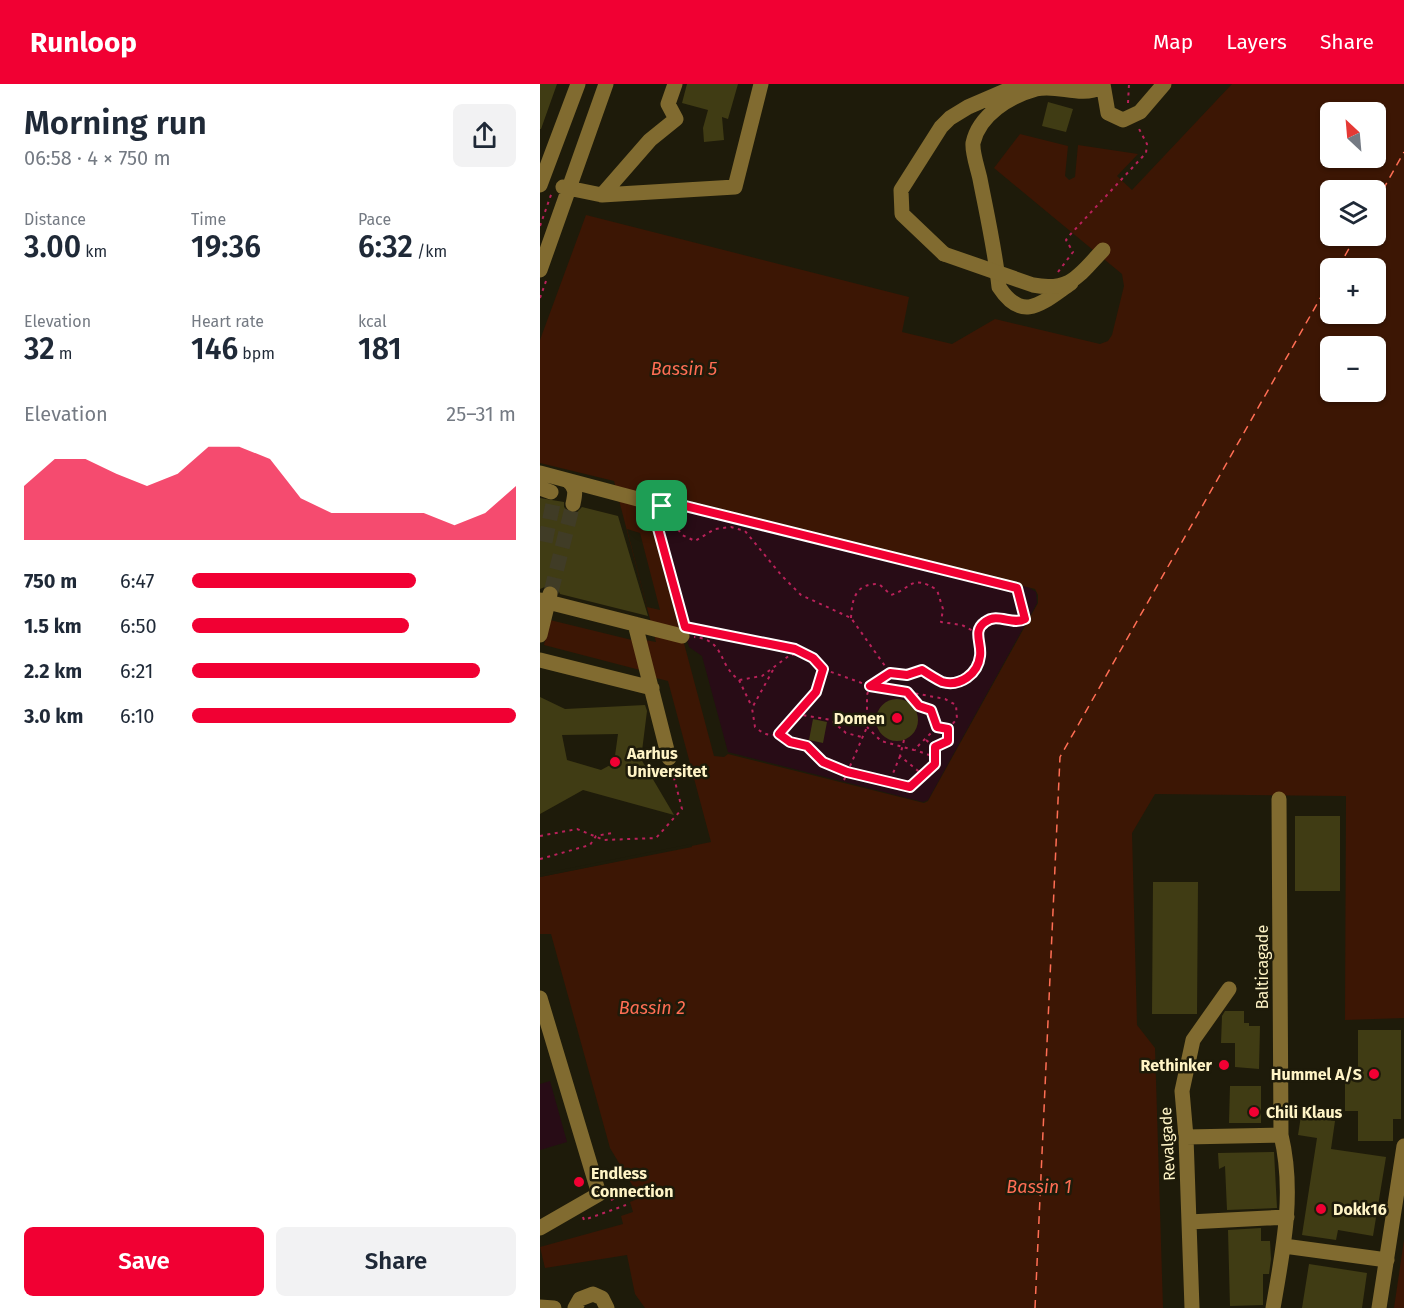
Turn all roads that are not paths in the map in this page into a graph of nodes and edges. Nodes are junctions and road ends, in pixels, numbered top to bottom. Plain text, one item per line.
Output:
1 (578, 84) edge
2 (595, 84) edge
3 (606, 84) edge
4 (675, 84) edge
5 (761, 84) edge
6 (1021, 84) edge
7 (1164, 84) edge
8 (1053, 85) edge
9 (1102, 85) edge
10 (992, 96) junction
11 (1007, 101) junction
12 (540, 185) edge
13 (566, 188) junction
14 (602, 195) junction
15 (540, 252) edge
16 (540, 270) edge
17 (540, 473) edge
18 (568, 481) junction
19 (556, 497) tunnel mouth
20 (654, 504) road end
21 (546, 598) edge
22 (635, 624) junction
23 (540, 635) edge
24 (682, 636) road end
25 (540, 660) edge
26 (652, 688) junction
27 (669, 758) road end
28 (1279, 799) dead end
29 (1228, 989) dead end
30 (540, 998) edge
31 (1281, 1135) junction
32 (1186, 1137) junction
33 (1404, 1146) edge
34 (1287, 1217) junction
35 (1189, 1221) junction
36 (540, 1227) edge
37 (1284, 1246) junction
38 (1387, 1260) junction
39 (540, 1307) edge
40 (554, 1308) edge
41 (575, 1308) edge
42 (607, 1308) edge
43 (1192, 1308) edge
44 (1273, 1308) edge
45 (1379, 1308) edge

1 - 12 street
2 - 13 street
3 - 13 street
4 - 14 street
5 - 14 street
6 - 10 street
7 - 9 street
8 - 9 street
8 - 11 street
10 - 11 street
10 - 11 street, bridge
13 - 14 street
13 - 15 street
13 - 16 street
17 - 18 street
18 - 19 street
18 - 20 street
21 - 22 street
21 - 23 street
22 - 24 street
22 - 26 street
25 - 26 street
26 - 27 street
28 - 31 street, Balticagade
29 - 32 street, Revalgade
30 - 36 street
31 - 32 street
31 - 34 street, Balticagade
32 - 35 street, Revalgade
33 - 38 street
34 - 35 street
34 - 37 street, Balticagade
35 - 43 street, Revalgade
37 - 38 street
37 - 44 street, Balticagade
38 - 45 street
39 - 40 street
41 - 42 street

